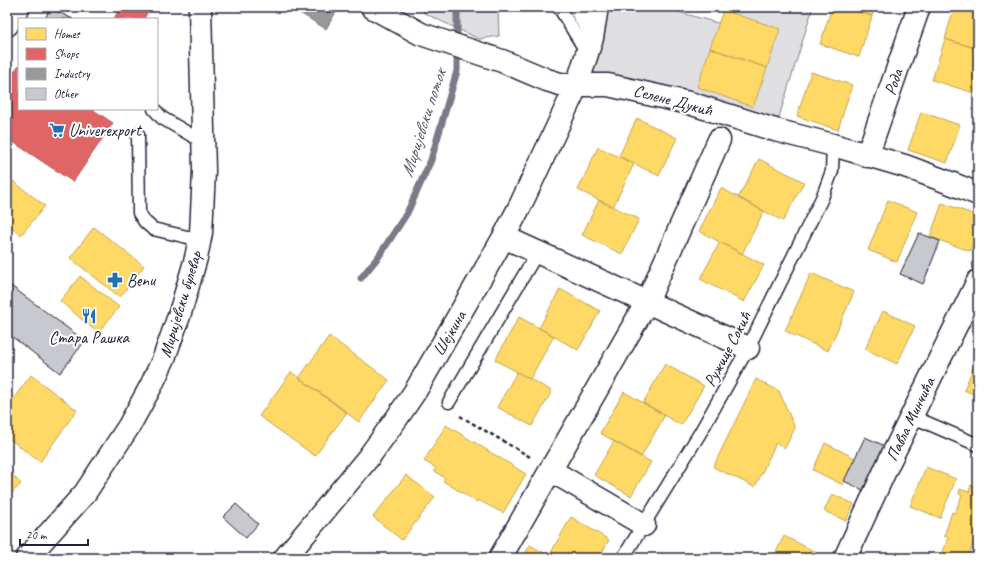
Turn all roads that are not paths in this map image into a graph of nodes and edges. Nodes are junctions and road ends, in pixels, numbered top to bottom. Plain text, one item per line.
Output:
1 (18, 7) edge
2 (200, 7) edge
3 (372, 7) edge
4 (558, 7) edge
5 (574, 7) edge
6 (597, 7) edge
7 (919, 7) edge
8 (7, 25) edge
9 (589, 45) junction
10 (576, 85) junction
11 (155, 110) edge
12 (138, 134) dead end
13 (719, 140) dead end
14 (203, 142) junction
15 (833, 145) junction
16 (867, 156) junction
17 (978, 194) edge
18 (504, 237) junction
19 (200, 240) junction
20 (537, 253) junction
21 (978, 281) edge
22 (647, 302) junction
23 (748, 348) junction
24 (449, 402) dead end
25 (911, 416) junction
26 (978, 445) edge
27 (550, 470) junction
28 (644, 525) junction
29 (27, 558) edge
30 (285, 558) edge
31 (500, 558) edge
32 (623, 558) edge
33 (845, 558) edge

1 - 8 street
2 - 14 street, Миријевски булевар
3 - 10 street, Селене Дукић
4 - 9 lane
5 - 9 lane
6 - 9 street, Шејкина
7 - 16 street, Рода
9 - 10 street, Шејкина
10 - 15 street, Селене Дукић
10 - 18 street, Шејкина
11 - 14 lane
12 - 19 lane
13 - 22 street
14 - 19 street, Миријевски булевар
15 - 16 street, Селене Дукић
15 - 23 lane, Ружице Сокић
16 - 17 street, Селене Дукић
18 - 20 street
18 - 30 street, Шејкина
19 - 29 street, Миријевски булевар
20 - 22 street
20 - 24 lane
21 - 25 street, Павла Минчића
22 - 23 street
22 - 27 street
23 - 28 lane, Ружице Сокић
25 - 26 lane
25 - 33 street, Павла Минчића
27 - 28 street
27 - 31 street
28 - 32 lane, Ружице Сокић

